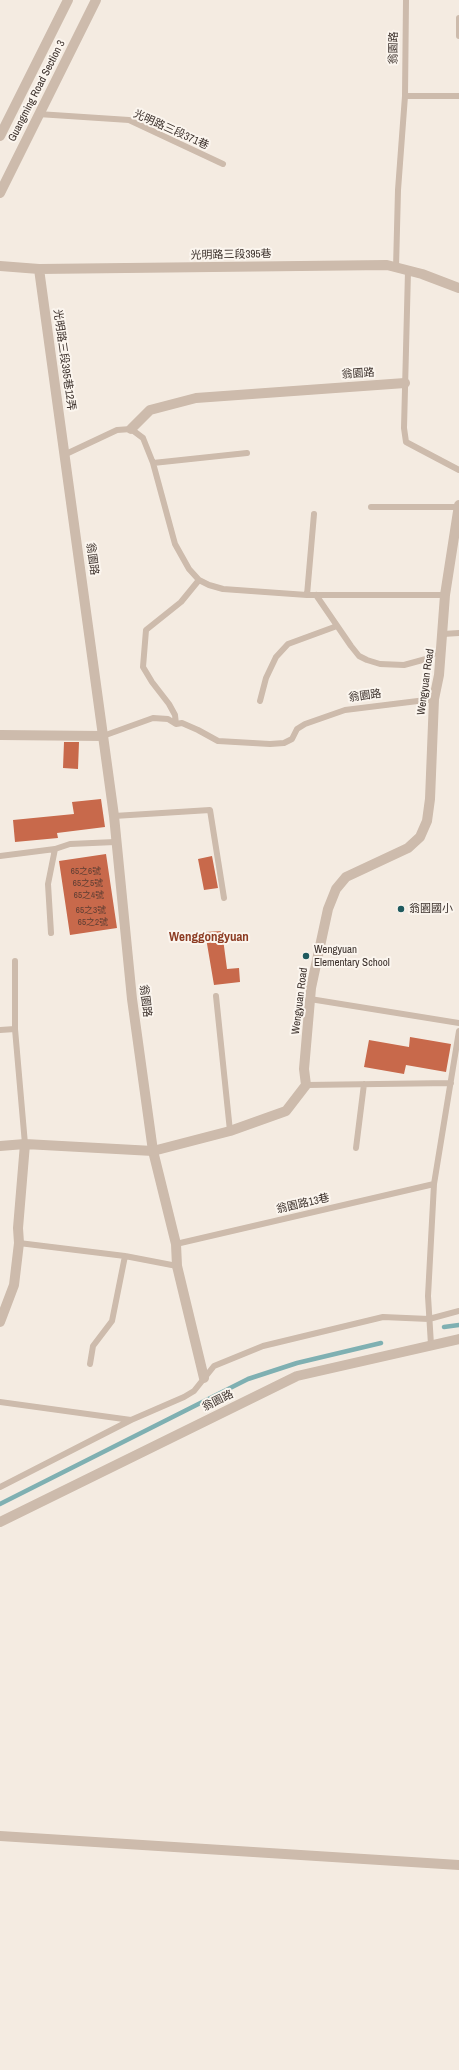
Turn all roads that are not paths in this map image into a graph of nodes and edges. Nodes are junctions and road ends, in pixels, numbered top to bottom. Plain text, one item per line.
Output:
1 (68, 0) edge
2 (96, 0) edge
3 (406, 0) edge
4 (459, 18) edge
5 (459, 36) edge
6 (405, 96) junction
7 (459, 96) edge
8 (38, 114) junction
9 (0, 136) edge
10 (223, 164) dead end
11 (0, 193) edge
12 (0, 266) edge
13 (396, 268) junction
14 (39, 269) junction
15 (408, 271) junction
16 (459, 288) edge
17 (405, 383) junction
18 (131, 429) junction
19 (247, 453) dead end
20 (66, 454) junction
21 (153, 462) junction
22 (459, 470) edge
23 (458, 506) edge
24 (371, 507) dead end
25 (314, 514) dead end
26 (199, 580) junction
27 (307, 595) junction
28 (316, 595) junction
29 (445, 595) junction
30 (337, 626) junction
31 (459, 633) edge
32 (443, 634) junction
33 (443, 648) junction
34 (434, 699) junction
35 (260, 701) dead end
36 (176, 724) junction
37 (0, 735) edge
38 (103, 736) junction
39 (114, 816) junction
40 (115, 842) junction
41 (55, 849) junction
42 (0, 856) edge
43 (224, 898) dead end
44 (51, 933) dead end
45 (15, 961) dead end
46 (216, 996) dead end
47 (310, 999) junction
48 (459, 1023) edge
49 (15, 1029) junction
50 (0, 1030) edge
51 (459, 1031) edge
52 (451, 1083) junction
53 (364, 1084) junction
54 (306, 1085) junction
55 (230, 1131) junction
56 (25, 1144) junction
57 (0, 1146) edge
58 (356, 1148) dead end
59 (154, 1151) junction
60 (434, 1184) junction
61 (19, 1243) junction
62 (176, 1244) junction
63 (125, 1256) junction
64 (177, 1266) junction
65 (459, 1311) edge
66 (429, 1318) junction
67 (0, 1322) edge
68 (459, 1338) edge
69 (431, 1345) junction
70 (90, 1364) dead end
71 (204, 1378) junction
72 (0, 1402) edge
73 (131, 1420) junction
74 (0, 1487) edge
75 (0, 1522) edge
76 (0, 1836) edge
77 (459, 1865) edge

1 - 9 street, Guangming Road Section 3
2 - 8 street, Guangming Road Section 3
3 - 6 lane, 翁園路
4 - 5 lane
6 - 7 lane
6 - 13 lane, 翁園路
8 - 10 lane, 光明路三段371巷
8 - 11 street, Guangming Road Section 3
12 - 14 street, 光明路三段395巷
13 - 14 street, 光明路三段395巷
13 - 15 street, 光明路三段395巷
14 - 20 street, 光明路三段395巷12弄
15 - 16 street, 光明路三段395巷
15 - 17 lane
17 - 18 street, 翁園路
17 - 22 lane
18 - 20 lane
18 - 21 lane
19 - 21 lane
20 - 38 street, 翁園路
21 - 26 lane
23 - 24 lane
23 - 29 street, Wengyuan Road
25 - 27 lane
26 - 27 lane
26 - 36 lane
27 - 28 lane
28 - 29 lane
28 - 30 lane
29 - 32 street, Wengyuan Road
30 - 33 lane
30 - 35 lane
31 - 32 lane
32 - 33 street, Wengyuan Road
33 - 34 street, Wengyuan Road
34 - 36 lane, 翁園路
34 - 47 street, Wengyuan Road
36 - 38 lane, 翁園路
37 - 38 street, 翁園路
38 - 39 street, 翁園路
39 - 40 street, 翁園路
39 - 43 lane
40 - 41 lane
40 - 59 street, 翁園路
41 - 42 lane
41 - 44 lane
45 - 49 lane
46 - 55 lane
47 - 48 lane
47 - 54 street, Wengyuan Road
49 - 50 lane
49 - 56 lane
51 - 52 lane
52 - 53 lane
52 - 60 lane
53 - 54 lane
53 - 58 lane
54 - 55 street
55 - 59 street
56 - 57 street
56 - 59 street
56 - 61 street
59 - 62 street, 翁園路
60 - 62 lane, 翁園路13巷
60 - 66 lane
61 - 63 lane
61 - 67 street
62 - 64 street, 翁園路
63 - 64 lane
63 - 70 lane
64 - 71 street, 翁園路
65 - 66 lane
66 - 69 lane
66 - 71 lane
68 - 69 street, 翁園路
69 - 75 street, 翁園路
71 - 73 lane
72 - 73 lane
73 - 74 lane
76 - 77 street

